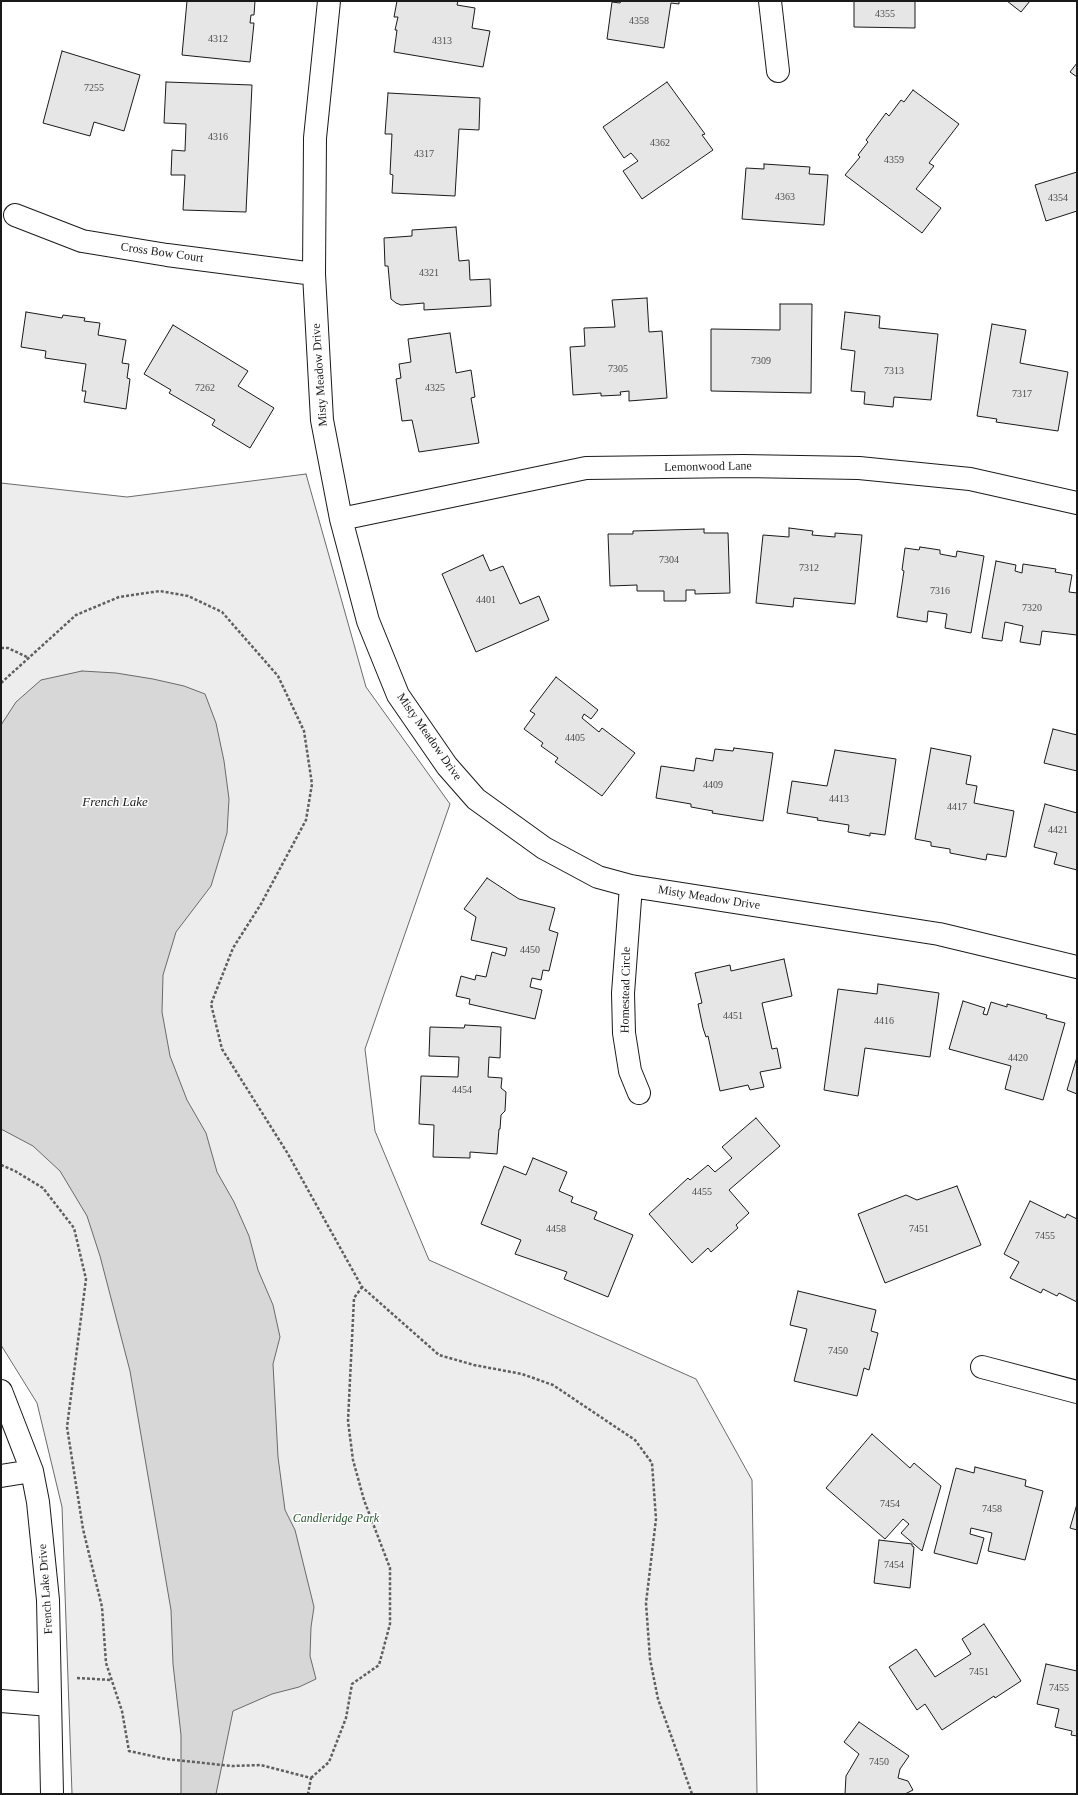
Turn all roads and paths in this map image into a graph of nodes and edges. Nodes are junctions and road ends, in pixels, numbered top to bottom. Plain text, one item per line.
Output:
1 (329, 1) edge
2 (770, 1) edge
3 (778, 71) dead end
4 (15, 215) dead end
5 (314, 274) junction
6 (1077, 503) edge
7 (341, 519) junction
8 (1, 648) edge
9 (29, 658) junction
10 (1, 683) edge
11 (631, 886) junction
12 (1077, 967) edge
13 (639, 1093) dead end
14 (1, 1165) edge
15 (362, 1287) junction
16 (982, 1367) dead end
17 (1, 1391) edge
18 (1077, 1392) edge
19 (32, 1471) junction
20 (1, 1476) edge
21 (50, 1677) junction
22 (112, 1680) junction
23 (1, 1701) edge
24 (50, 1705) junction
25 (312, 1778) junction
26 (52, 1794) edge
27 (308, 1794) edge
28 (692, 1794) edge

1 - 5 street, Misty Meadow Drive
2 - 3 street
4 - 5 street, Cross Bow Court
5 - 7 street, Misty Meadow Drive
6 - 7 street, Lemonwood Lane
7 - 11 street, Misty Meadow Drive
8 - 9 path
9 - 10 path
9 - 15 path
11 - 12 street, Misty Meadow Drive
11 - 13 street, Homestead Circle
14 - 22 path
15 - 25 path
15 - 28 path
16 - 18 street
17 - 19 street, French Lake Drive
19 - 20 street
19 - 21 street, French Lake Drive
21 - 22 path
21 - 24 street, French Lake Drive
22 - 25 path
23 - 24 street
24 - 26 street, French Lake Drive
25 - 27 path

